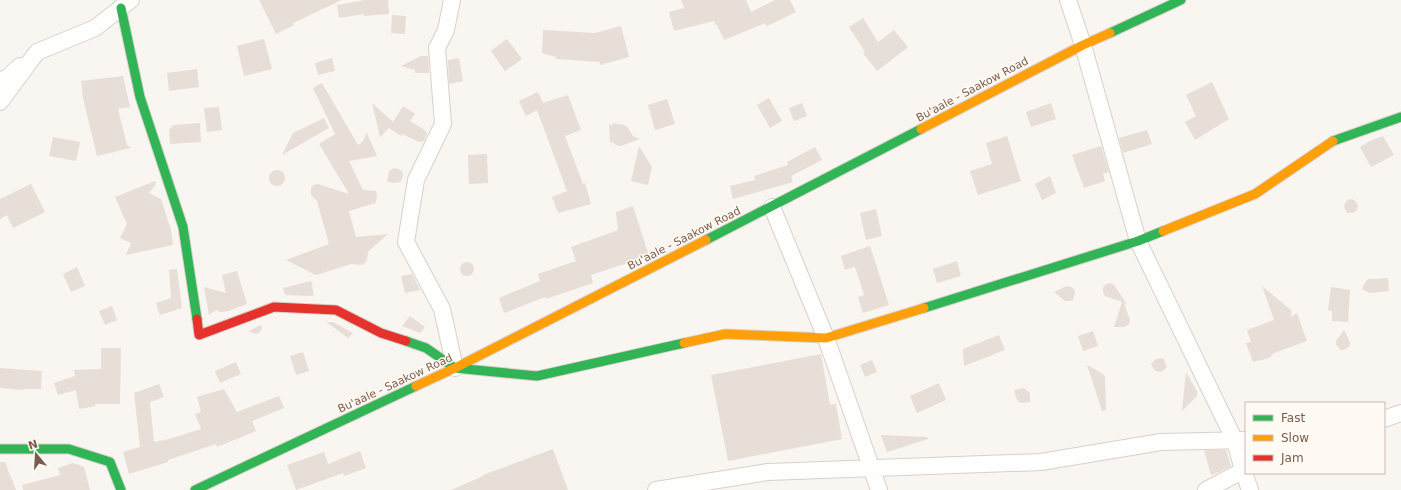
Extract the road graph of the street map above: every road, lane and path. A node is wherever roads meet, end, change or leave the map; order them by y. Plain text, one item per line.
1 (452, 0) edge
2 (1068, 0) edge
3 (1181, 0) edge
4 (126, 4) edge
5 (1083, 45) junction
6 (37, 52) junction
7 (0, 80) edge
8 (0, 102) edge
9 (1401, 117) edge
10 (772, 207) junction
11 (1138, 241) junction
12 (826, 338) junction
13 (455, 368) junction
14 (1401, 413) edge
15 (1385, 419) edge
16 (1240, 441) edge
17 (0, 449) edge
18 (872, 469) junction
19 (1244, 470) edge
20 (1245, 474) edge
21 (121, 490) edge
22 (195, 490) edge
23 (656, 490) edge
24 (879, 490) edge
25 (1206, 490) edge
26 (1250, 490) edge

1 - 13 street
2 - 5 street
3 - 5 street, Bu'aale - Saakow Road
4 - 6 street
4 - 13 street
5 - 10 street, Bu'aale - Saakow Road
5 - 11 street
6 - 7 street
6 - 8 street
9 - 11 street
10 - 12 street
10 - 13 street, Bu'aale - Saakow Road
11 - 12 street
11 - 16 street
12 - 13 street
12 - 18 street
13 - 22 street, Bu'aale - Saakow Road
14 - 15 street
16 - 18 street
16 - 19 street
17 - 21 street
18 - 23 street
18 - 24 street
19 - 25 street
20 - 26 street

